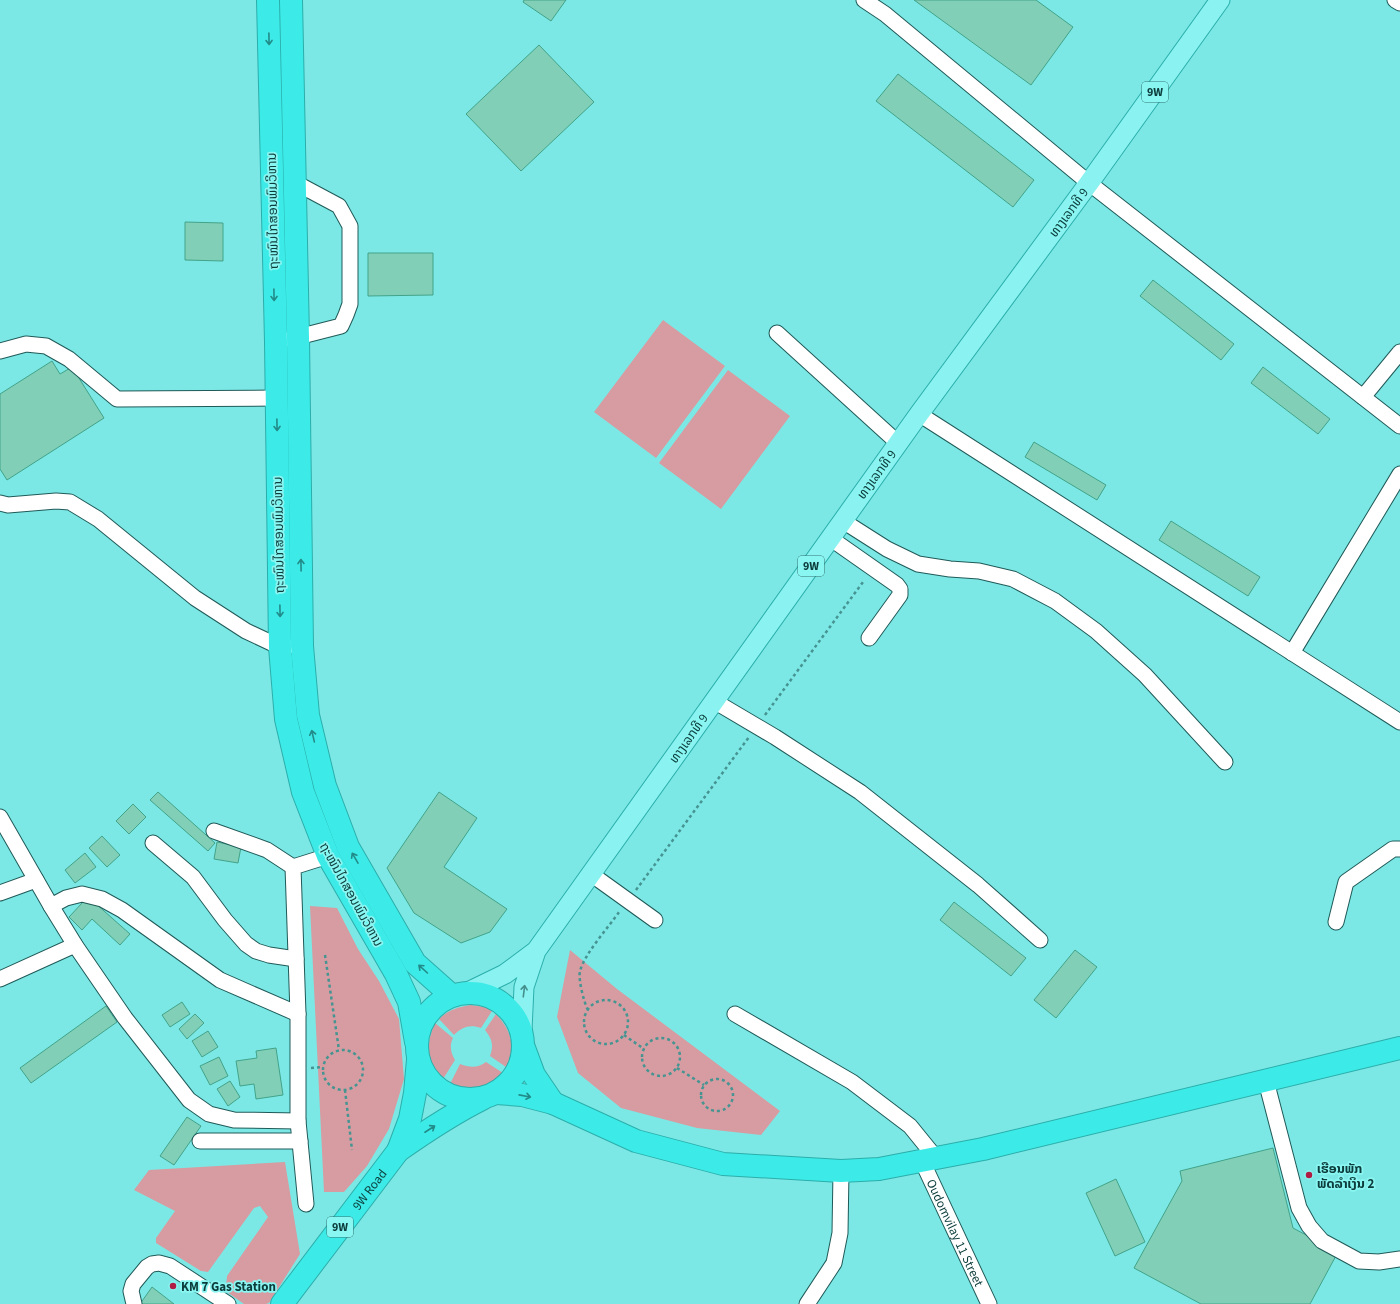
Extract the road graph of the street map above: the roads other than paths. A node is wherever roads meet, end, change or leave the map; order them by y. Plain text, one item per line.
1 (268, 0) edge
2 (291, 0) edge
3 (864, 0) edge
4 (1220, 0) edge
5 (1395, 0) edge
6 (1400, 3) edge
7 (294, 182) junction
8 (1089, 183) junction
9 (777, 333) dead end
10 (298, 338) junction
11 (276, 342) junction
12 (0, 351) edge
13 (1400, 352) edge
14 (1363, 397) junction
15 (276, 398) junction
16 (919, 414) junction
17 (1400, 426) edge
18 (898, 442) junction
19 (1400, 474) edge
20 (0, 503) edge
21 (843, 521) junction
22 (830, 538) junction
23 (869, 638) dead end
24 (302, 646) junction
25 (280, 647) junction
26 (1292, 653) junction
27 (714, 701) junction
28 (1400, 722) edge
29 (1225, 762) dead end
30 (0, 818) edge
31 (214, 831) dead end
32 (153, 843) dead end
33 (1400, 849) edge
34 (328, 856) junction
35 (294, 867) junction
36 (591, 874) junction
37 (36, 880) junction
38 (0, 893) edge
39 (50, 906) junction
40 (655, 920) dead end
41 (1336, 922) dead end
42 (1040, 940) dead end
43 (75, 945) junction
44 (536, 950) junction
45 (296, 959) junction
46 (0, 980) edge
47 (460, 994) junction
48 (298, 1014) junction
49 (735, 1014) dead end
50 (523, 1039) junction
51 (1400, 1048) edge
52 (417, 1051) junction
53 (1266, 1081) junction
54 (490, 1095) junction
55 (554, 1103) junction
56 (298, 1121) junction
57 (200, 1141) dead end
58 (300, 1141) junction
59 (398, 1151) junction
60 (929, 1159) junction
61 (841, 1170) junction
62 (306, 1204) dead end
63 (1400, 1259) edge
64 (134, 1304) edge
65 (228, 1304) edge
66 (282, 1304) edge
67 (807, 1304) edge
68 (989, 1304) edge

1 -> 11 highway, ຖະໜົນໄກສອນພົມວິຫານ
2 - 7 highway, ຖະໜົນໄກສອນພົມວິຫານ
3 - 8 street
4 - 8 main road, ທາງເລກທີ 9 / 9W
5 - 6 street
7 - 10 highway, ຖະໜົນໄກສອນພົມວິຫານ
7 - 10 street
8 - 14 street
8 - 16 main road, ທາງເລກທີ 9 / 9W
9 - 18 street
10 - 11 street
24 -> 10 highway, ຖະໜົນໄກສອນພົມວິຫານ
11 - 15 highway, ຖະໜົນໄກສອນພົມວິຫານ
12 - 15 street
13 - 14 street
14 - 17 street
15 -> 25 highway, ຖະໜົນໄກສອນພົມວິຫານ
16 - 18 main road, ທາງເລກທີ 9 / 9W
16 - 26 street
18 - 21 main road, ທາງເລກທີ 9 / 9W
19 - 26 street
20 - 25 street
21 - 22 main road, ທາງເລກທີ 9 / 9W
21 - 29 street
22 - 23 street
22 - 27 main road, ທາງເລກທີ 9 / 9W
24 - 25 street
47 -> 24 highway, ຖະໜົນໄກສອນພົມວິຫານ
25 - 34 highway, ຖະໜົນໄກສອນພົມວິຫານ
26 - 28 street
27 - 36 main road, ທາງເລກທີ 9 / 9W
27 - 42 street
30 - 37 street
31 - 35 street
32 - 45 street
33 - 41 street
34 - 35 street
34 - 52 highway, ຖະໜົນໄກສອນພົມວິຫານ
35 - 45 street
36 - 40 street
36 - 44 main road, ທາງເລກທີ 9 / 9W
37 - 38 street
37 - 39 street
39 - 43 street
39 - 48 street
43 - 46 street
43 - 56 street
44 - 47 main road, ທາງເລກທີ 9
50 -> 44 main road, ທາງເລກທີ 9
45 - 48 street
47 - 50 highway
47 - 52 highway
48 - 56 street
49 - 60 street, Oudomvilay 11 Street
50 - 54 highway
50 - 55 highway
51 - 53 highway
52 - 54 highway
52 - 59 highway
53 - 60 highway
53 - 63 street
54 -> 55 highway
59 -> 54 highway
55 - 61 highway
56 - 58 street
57 - 58 street
58 - 62 street
59 - 66 highway, 9W Road / 9W
60 - 61 highway
60 - 68 street, Oudomvilay 11 Street
61 - 67 street
64 - 65 street

